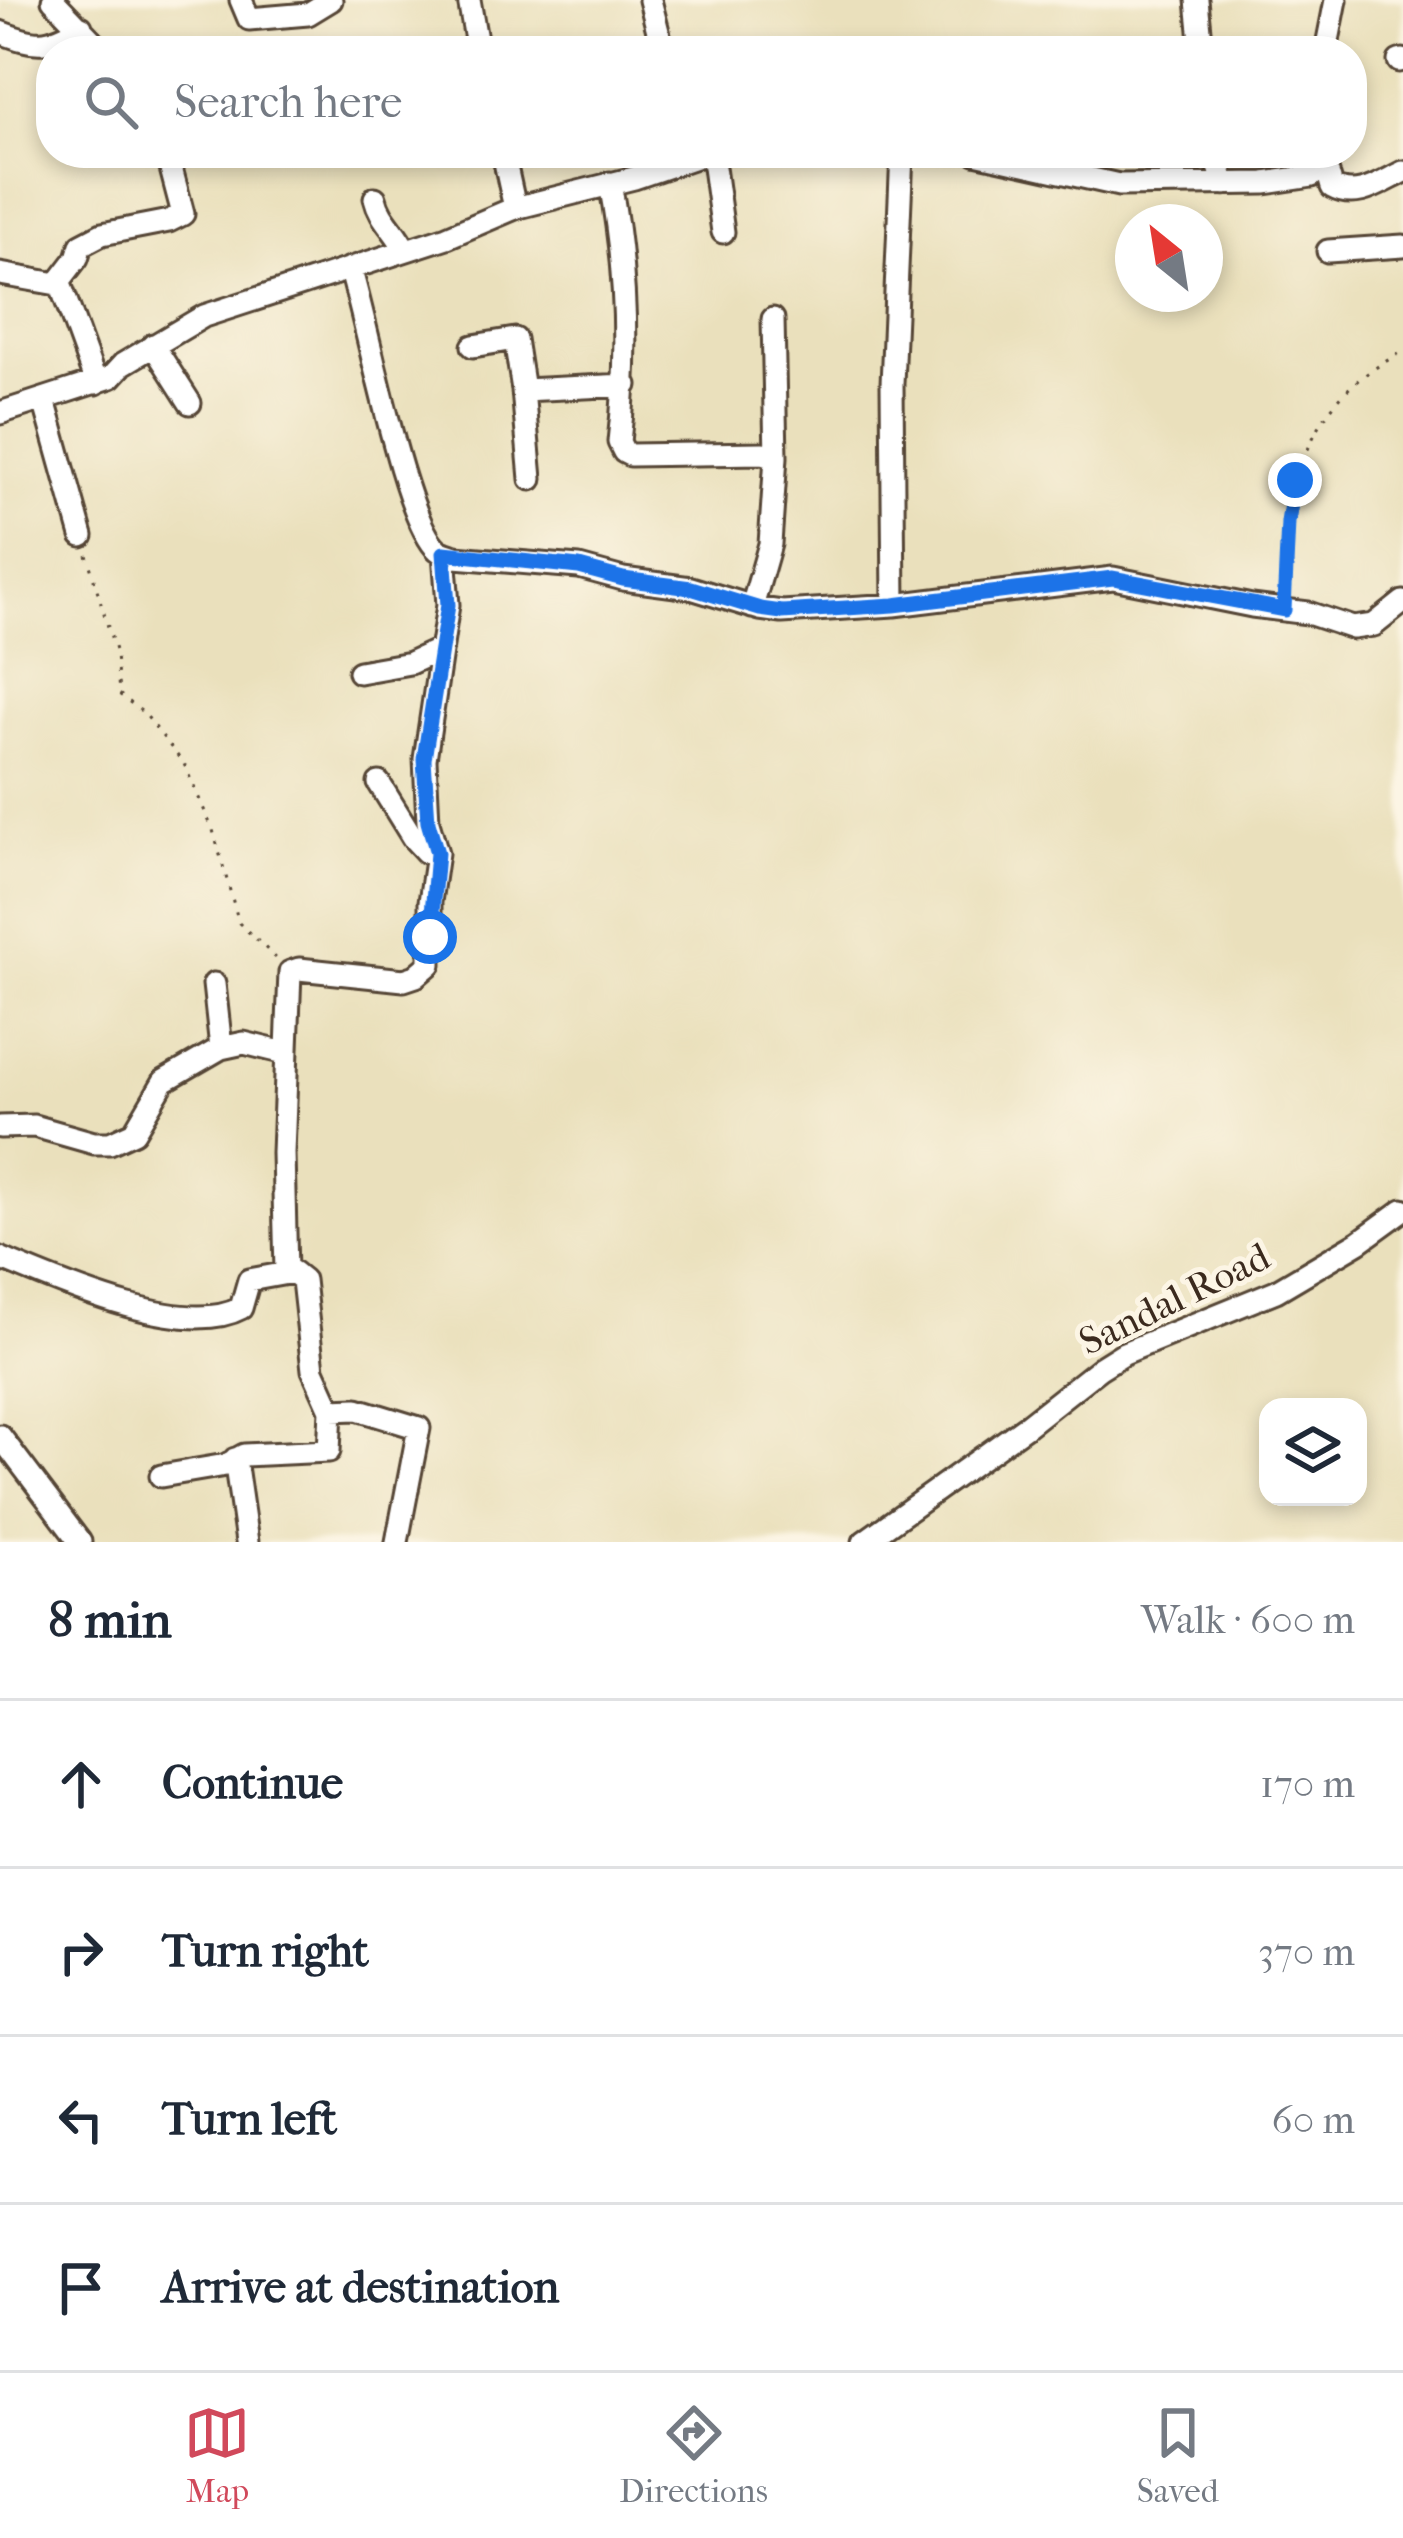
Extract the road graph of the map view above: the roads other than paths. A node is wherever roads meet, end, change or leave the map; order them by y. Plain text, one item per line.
1 (53, 0) edge
2 (241, 0) edge
3 (331, 0) edge
4 (469, 0) edge
5 (650, 0) edge
6 (1197, 0) edge
7 (1336, 0) edge
8 (81, 27) junction
9 (0, 32) edge
10 (65, 36) edge
11 (89, 36) edge
12 (475, 36) edge
13 (659, 36) edge
14 (1201, 36) edge
15 (1329, 36) edge
16 (36, 43) edge
17 (171, 168) edge
18 (506, 168) edge
19 (660, 168) edge
20 (712, 168) edge
21 (901, 168) edge
22 (1042, 168) edge
23 (1220, 168) edge
24 (1326, 168) edge
25 (1403, 173) edge
26 (1312, 176) dead end
27 (610, 183) junction
28 (1226, 184) junction
29 (375, 198) dead end
30 (515, 208) junction
31 (723, 232) dead end
32 (1403, 246) edge
33 (405, 250) junction
34 (1328, 250) dead end
35 (350, 268) junction
36 (0, 274) edge
37 (57, 284) junction
38 (773, 319) dead end
39 (152, 345) junction
40 (473, 346) dead end
41 (96, 383) junction
42 (626, 385) junction
43 (523, 390) junction
44 (44, 400) junction
45 (190, 403) dead end
46 (0, 413) edge
47 (776, 457) junction
48 (531, 479) dead end
49 (82, 536) road end
50 (444, 553) junction
51 (1403, 602) edge
52 (894, 605) junction
53 (752, 607) junction
54 (440, 650) junction
55 (358, 672) dead end
56 (379, 783) dead end
57 (437, 853) junction
58 (214, 984) dead end
59 (221, 1048) junction
60 (285, 1053) junction
61 (0, 1127) edge
62 (1403, 1210) edge
63 (0, 1258) edge
64 (286, 1272) junction
65 (331, 1410) junction
66 (0, 1436) edge
67 (235, 1459) junction
68 (161, 1476) dead end
69 (80, 1542) edge
70 (248, 1542) edge
71 (397, 1542) edge
72 (864, 1542) edge

1 - 8 street
2 - 3 street
4 - 12 street
5 - 13 street
6 - 14 street
7 - 15 street
8 - 10 street
8 - 11 street
9 - 16 street
17 - 37 street
18 - 30 street
19 - 27 street
20 - 31 street
21 - 52 street
22 - 28 street
23 - 28 street
24 - 25 street
26 - 28 street
27 - 30 street
27 - 42 street
29 - 33 street
30 - 33 street
32 - 34 street
33 - 35 street
35 - 39 street
35 - 50 street
36 - 37 street
37 - 41 street
38 - 47 street
39 - 41 street
39 - 45 street
40 - 43 street
41 - 44 street
42 - 43 street
42 - 47 street
43 - 48 street
44 - 46 street
44 - 49 street
47 - 53 street
50 - 53 street
50 - 54 street
51 - 52 street
52 - 53 street
54 - 55 street
54 - 57 street
56 - 57 street
57 - 60 street
58 - 59 street
59 - 60 street
59 - 61 street
60 - 64 street
62 - 72 street, Sandal Road
63 - 64 street
64 - 65 street
65 - 67 street
65 - 71 street
66 - 69 street
67 - 68 street
67 - 70 street

